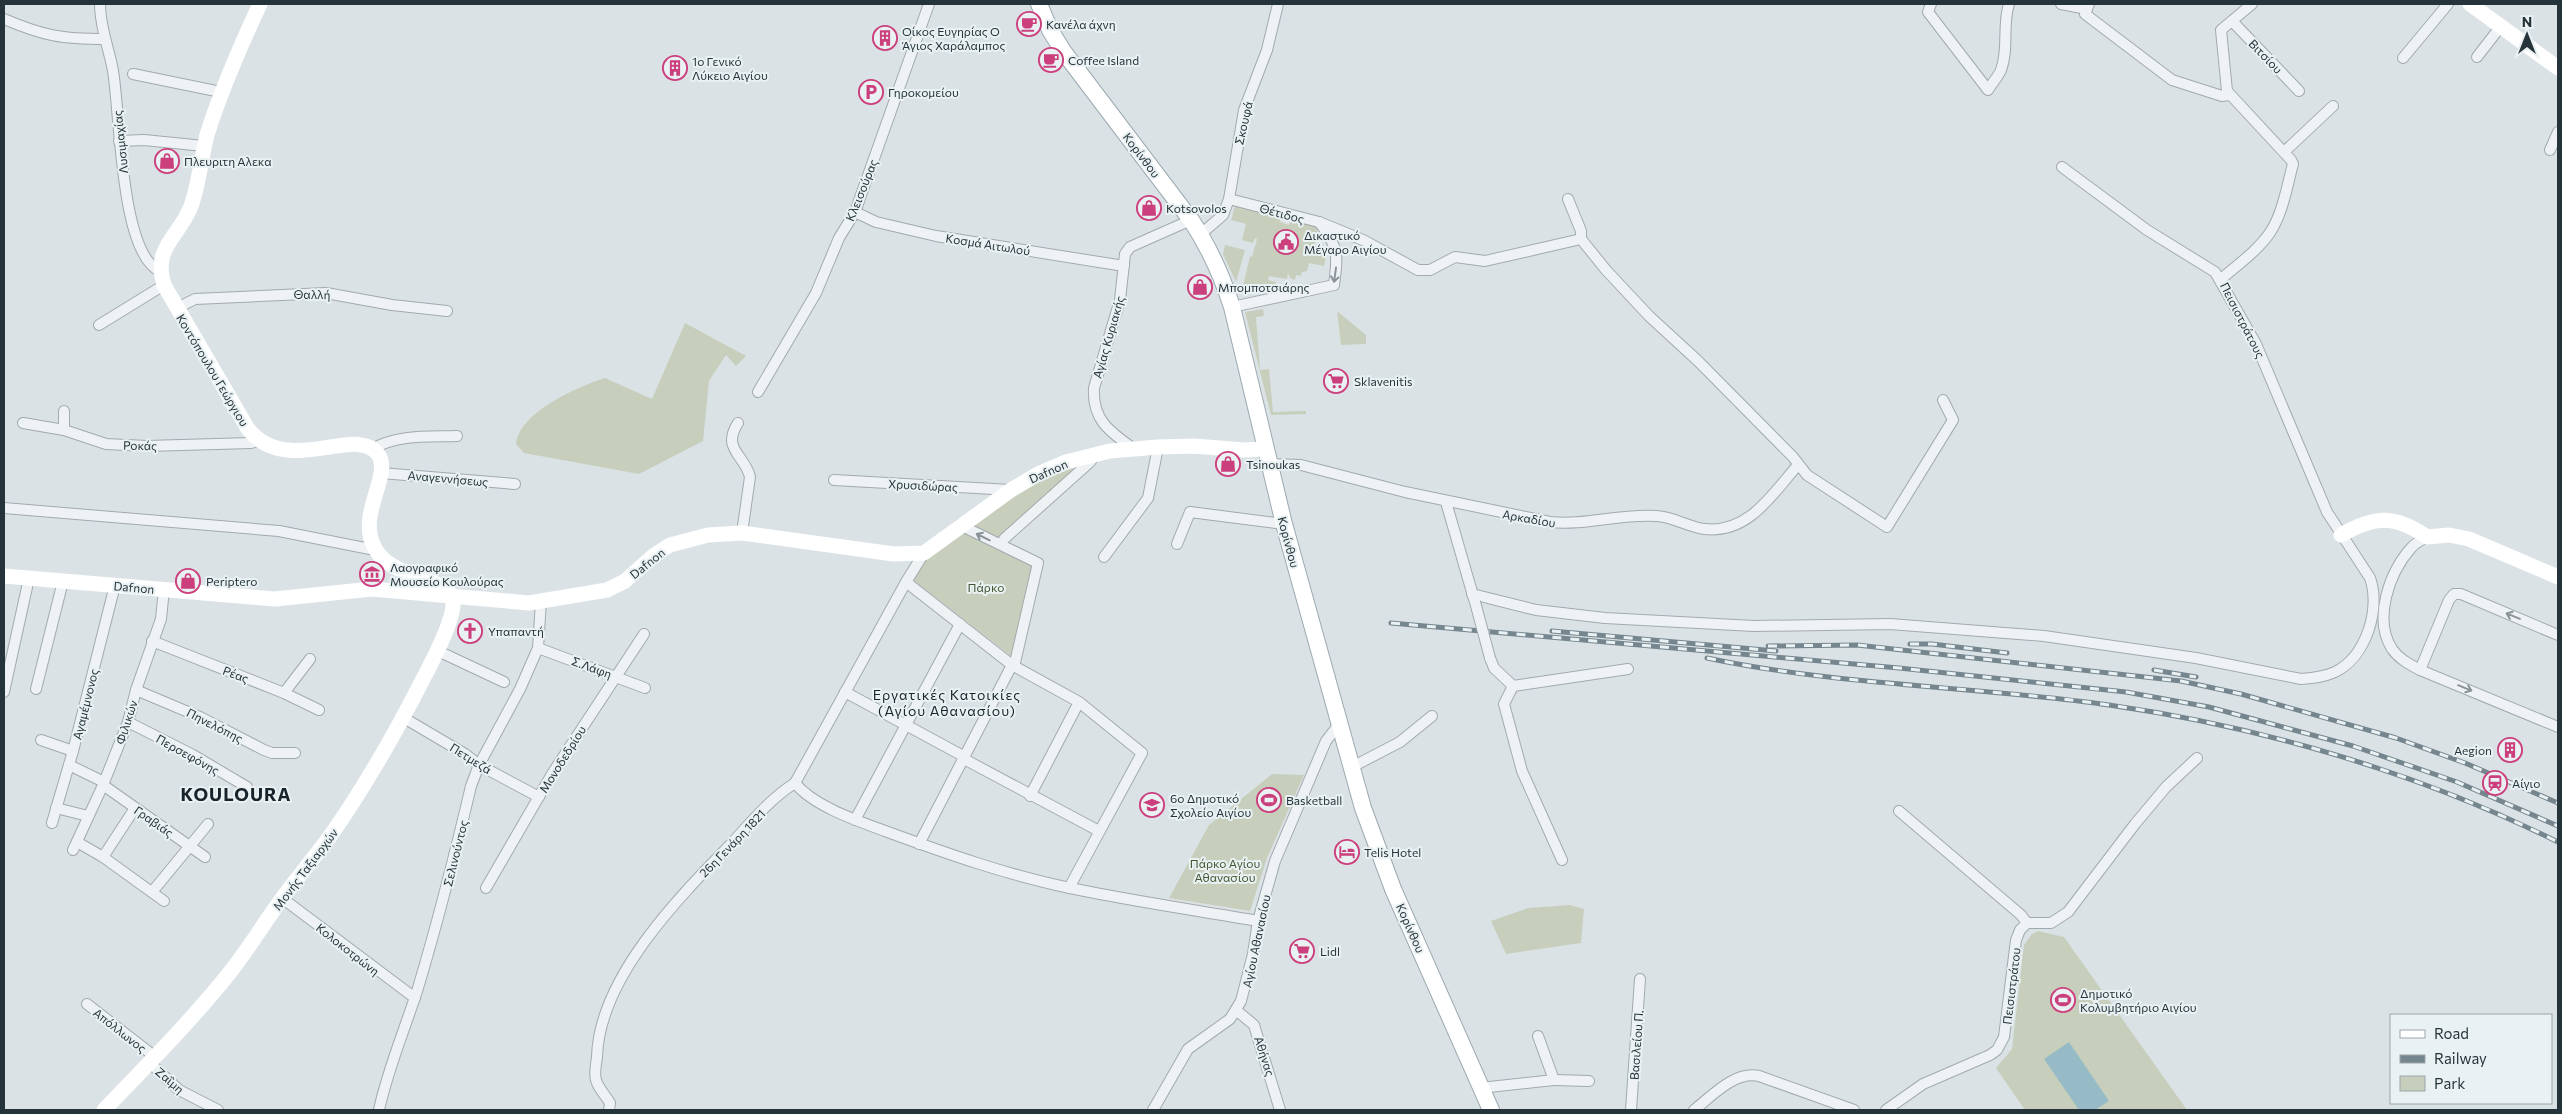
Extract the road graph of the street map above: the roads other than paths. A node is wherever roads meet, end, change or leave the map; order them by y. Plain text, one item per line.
1 (100, 4) edge
2 (260, 4) edge
3 (929, 4) edge
4 (1039, 4) edge
5 (1278, 4) edge
6 (1931, 4) edge
7 (2010, 4) edge
8 (2061, 4) edge
9 (2238, 4) edge
10 (2448, 4) edge
11 (2470, 4) edge
12 (2088, 6) edge
13 (2250, 7) edge
14 (4, 19) edge
15 (2232, 21) junction
16 (2501, 26) junction
17 (105, 40) junction
18 (2477, 57) dead end
19 (2403, 58) dead end
20 (2558, 68) edge
21 (133, 74) dead end
22 (2299, 91) dead end
23 (221, 92) junction
24 (2230, 95) junction
25 (2333, 106) dead end
26 (2558, 132) edge
27 (119, 141) junction
28 (204, 146) junction
29 (2550, 150) dead end
30 (2284, 152) junction
31 (2062, 167) dead end
32 (1229, 199) junction
33 (1568, 199) dead end
34 (855, 212) junction
35 (1192, 220) junction
36 (1319, 222) junction
37 (1201, 234) junction
38 (1581, 239) junction
39 (1124, 266) junction
40 (162, 278) junction
41 (2220, 280) junction
42 (1232, 307) junction
43 (177, 308) junction
44 (447, 312) dead end
45 (99, 325) dead end
46 (758, 392) dead end
47 (1943, 400) dead end
48 (64, 410) dead end
49 (23, 422) dead end
50 (738, 423) dead end
51 (64, 430) junction
52 (457, 436) dead end
53 (259, 440) junction
54 (1158, 447) junction
55 (372, 449) junction
56 (1134, 449) junction
57 (1096, 454) junction
58 (1266, 456) junction
59 (1798, 465) junction
60 (381, 473) junction
61 (834, 480) dead end
62 (515, 484) dead end
63 (1011, 490) junction
64 (1446, 502) junction
65 (4, 508) edge
66 (1284, 524) junction
67 (960, 525) junction
68 (742, 533) junction
69 (2340, 534) junction
70 (2427, 537) junction
71 (1004, 539) dead end
72 (1177, 544) dead end
73 (375, 550) junction
74 (917, 554) junction
75 (1104, 557) dead end
76 (4, 576) edge
77 (2558, 577) edge
78 (29, 578) junction
79 (63, 581) junction
80 (906, 582) junction
81 (115, 585) junction
82 (164, 589) junction
83 (452, 595) junction
84 (1473, 598) junction
85 (541, 602) junction
86 (960, 624) junction
87 (644, 634) dead end
88 (2558, 635) edge
89 (152, 641) junction
90 (538, 648) junction
91 (438, 651) junction
92 (310, 660) dead end
93 (1013, 666) junction
94 (1628, 669) dead end
95 (2420, 670) junction
96 (616, 676) junction
97 (504, 682) dead end
98 (1513, 686) junction
99 (645, 688) dead end
100 (36, 689) dead end
101 (136, 690) junction
102 (4, 692) edge
103 (845, 692) junction
104 (284, 693) junction
105 (1079, 702) junction
106 (320, 710) dead end
107 (1432, 716) dead end
108 (404, 718) junction
109 (128, 722) junction
110 (1340, 723) junction
111 (906, 725) junction
112 (2558, 727) edge
113 (41, 740) dead end
114 (73, 751) junction
115 (294, 753) dead end
116 (964, 758) junction
117 (2197, 758) dead end
118 (69, 765) junction
119 (479, 765) junction
120 (1352, 767) junction
121 (795, 783) junction
122 (104, 784) junction
123 (247, 788) dead end
124 (1030, 796) junction
125 (539, 797) junction
126 (56, 808) junction
127 (136, 808) junction
128 (1899, 811) dead end
129 (88, 816) junction
130 (855, 820) junction
131 (52, 823) dead end
132 (208, 824) dead end
133 (1099, 831) junction
134 (919, 844) junction
135 (189, 845) junction
136 (103, 856) junction
137 (205, 858) dead end
138 (1562, 860) dead end
139 (486, 888) dead end
140 (1069, 888) junction
141 (152, 892) junction
142 (282, 898) junction
143 (164, 901) dead end
144 (1258, 921) junction
145 (2027, 923) junction
146 (1640, 979) dead end
147 (414, 998) junction
148 (87, 1004) dead end
149 (1236, 1010) junction
150 (1538, 1036) dead end
151 (152, 1059) junction
152 (1554, 1080) junction
153 (1589, 1081) dead end
154 (1480, 1088) junction
155 (104, 1110) edge
156 (218, 1110) edge
157 (379, 1110) edge
158 (609, 1110) edge
159 (1153, 1110) edge
160 (1280, 1110) edge
161 (1491, 1110) edge
162 (1631, 1110) edge
163 (1694, 1110) edge
164 (1854, 1110) edge
165 (1886, 1110) edge

1 - 17 street, Λυσιμαχίας
2 - 23 main road
3 - 34 street, Κλεισούρας
4 - 35 main road, Κορίνθου
5 - 32 street, Σκουφά
6 - 7 street
8 - 12 street
9 - 13 street
10 - 19 street
11 - 16 main road
12 - 24 street
13 - 15 street
14 - 17 street
15 - 22 street, Βιτσίου
15 - 24 street
16 - 18 street
16 - 20 main road
17 - 27 street, Λυσιμαχίας
21 - 23 street
23 - 28 main road
24 - 30 street, Πεισιστράτους
25 - 30 street
26 - 29 street
27 - 28 street
27 - 40 street, Λυσιμαχίας
28 - 40 main road
30 - 41 street, Πεισιστράτους
31 - 41 street
32 - 36 street, Θέτιδος
32 - 37 street, Σκουφά
33 - 38 street
34 - 39 street, Κοσμά Αιτωλού
34 - 46 street, Κλεισούρας
35 - 37 main road, Κορίνθου
35 - 39 street, Αγίας Κυριακής
36 - 38 street, Θέτιδος
36 -> 42 street
37 - 42 main road, Κορίνθου
38 - 59 street
39 - 56 street, Αγίας Κυριακής
40 - 43 main road, Κοντόπουλου Γεώργιου
40 - 45 street
41 - 69 street, Πεισιστράτους
42 - 58 main road, Κορίνθου
43 - 44 street, Θαλλή
43 - 53 main road, Κοντόπουλου Γεώργιου
47 - 59 street
48 - 51 street
49 - 51 street, Ροκάς
50 - 68 street
51 - 53 street, Ροκάς
52 - 55 street
53 - 55 main road, Κοντόπουλου Γεώργιου
54 - 56 main road, Dafnon
54 - 58 main road, Dafnon
54 - 75 street
55 - 60 main road
56 - 57 main road, Dafnon
57 - 63 main road, Dafnon
57 - 71 street
58 - 64 street, Αρκαδίου
58 - 66 main road, Κορίνθου
59 - 64 street, Αρκαδίου
60 - 62 street, Αναγεννήσεως
60 - 73 main road
61 - 63 street, Χρυσιδώρας
63 - 67 main road, Dafnon
64 - 84 street
65 - 73 street
66 - 72 street
66 - 110 main road, Κορίνθου
67 - 74 main road, Dafnon
93 -> 67 street
68 - 74 main road, Dafnon
68 - 85 main road, Dafnon
69 - 70 main road
69 - 84 street, Πεισιστράτους
70 - 77 main road
70 - 95 street
73 - 83 main road
74 - 80 street, 26η Γενάρη 1821
76 - 78 main road, Dafnon
78 - 79 main road, Dafnon
78 - 102 street
79 - 81 main road, Dafnon
79 - 100 street
80 - 86 street
80 - 103 street, 26η Γενάρη 1821
81 - 82 main road, Dafnon
81 - 114 street, Αγαμέμνονος
82 - 83 main road, Dafnon
82 - 89 street, Φιλικών
83 - 85 main road, Dafnon
83 - 91 main road, Μονής Ταξιαρχών
84 - 98 street, bridge
85 - 90 street, Σελινούντος
86 - 93 street
86 - 111 street
87 - 96 street, Μονοδεδρίου
88 -> 95 street
89 - 101 street, Φιλικών
89 - 104 street, Ρέας
90 - 96 street, Σ.Λάφη
90 - 119 street, Σελινούντος
91 - 97 street
91 - 108 main road, Μονής Ταξιαρχών
92 - 104 street
93 - 105 street
93 - 116 street
94 - 98 street
95 -> 112 street
96 - 99 street, Σ.Λάφη
96 - 125 street, Μονοδεδρίου
98 - 138 street
101 - 109 street, Φιλικών
101 - 115 street, Πηνελόπης
103 - 111 street
103 - 121 street, 26η Γενάρη 1821
104 - 106 street, Ρέας
105 - 124 street
105 - 133 street
107 - 120 street
108 - 119 street, Πετμεζά
108 - 142 main road, Μονής Ταξιαρχών
109 - 122 street, Φιλικών
109 - 123 street, Περσεφόνης
110 - 120 main road, Κορίνθου
110 - 144 street, Αγίου Αθανασίου
111 - 116 street
111 - 130 street
113 - 114 street
114 - 118 street, Αγαμέμνονος
116 - 124 street
116 - 134 street
117 - 145 street
118 - 122 street, Γραβιάς
118 - 126 street, Αγαμέμνονος
119 - 125 street, Πετμεζά
119 - 147 street, Σελινούντος
120 - 154 main road, Κορίνθου
121 - 130 street
121 - 158 street, 26η Γενάρη 1821
122 - 127 street, Γραβιάς
122 - 129 street, Φιλικών
124 - 133 street
125 - 139 street, Μονοδεδρίου
126 - 129 street
126 - 131 street, Αγαμέμνονος
127 - 135 street, Γραβιάς
127 - 136 street
128 - 145 street
129 - 136 street, Φιλικών
130 - 134 street
132 - 135 street
133 - 140 street
134 - 140 street
135 - 137 street, Γραβιάς
135 - 141 street
136 - 141 street
140 - 144 street
141 - 143 street
142 - 147 street, Κολοκοτρώνη
142 - 151 main road, Μονής Ταξιαρχών
144 - 149 street, Αγίου Αθανασίου
145 - 165 street, Πεισιστράτου
146 - 162 street, Βασιλείου Π.
147 - 157 street, Σελινούντος
148 - 151 street, Απόλλωνος
149 - 159 street, Αγίου Αθανασίου
149 - 160 street, Αθήνας
150 - 152 street
151 - 155 main road, Μονής Ταξιαρχών
151 - 156 street, Ζαΐμη
152 - 153 street
152 - 154 street
154 - 161 main road, Κορίνθου
163 - 164 street

